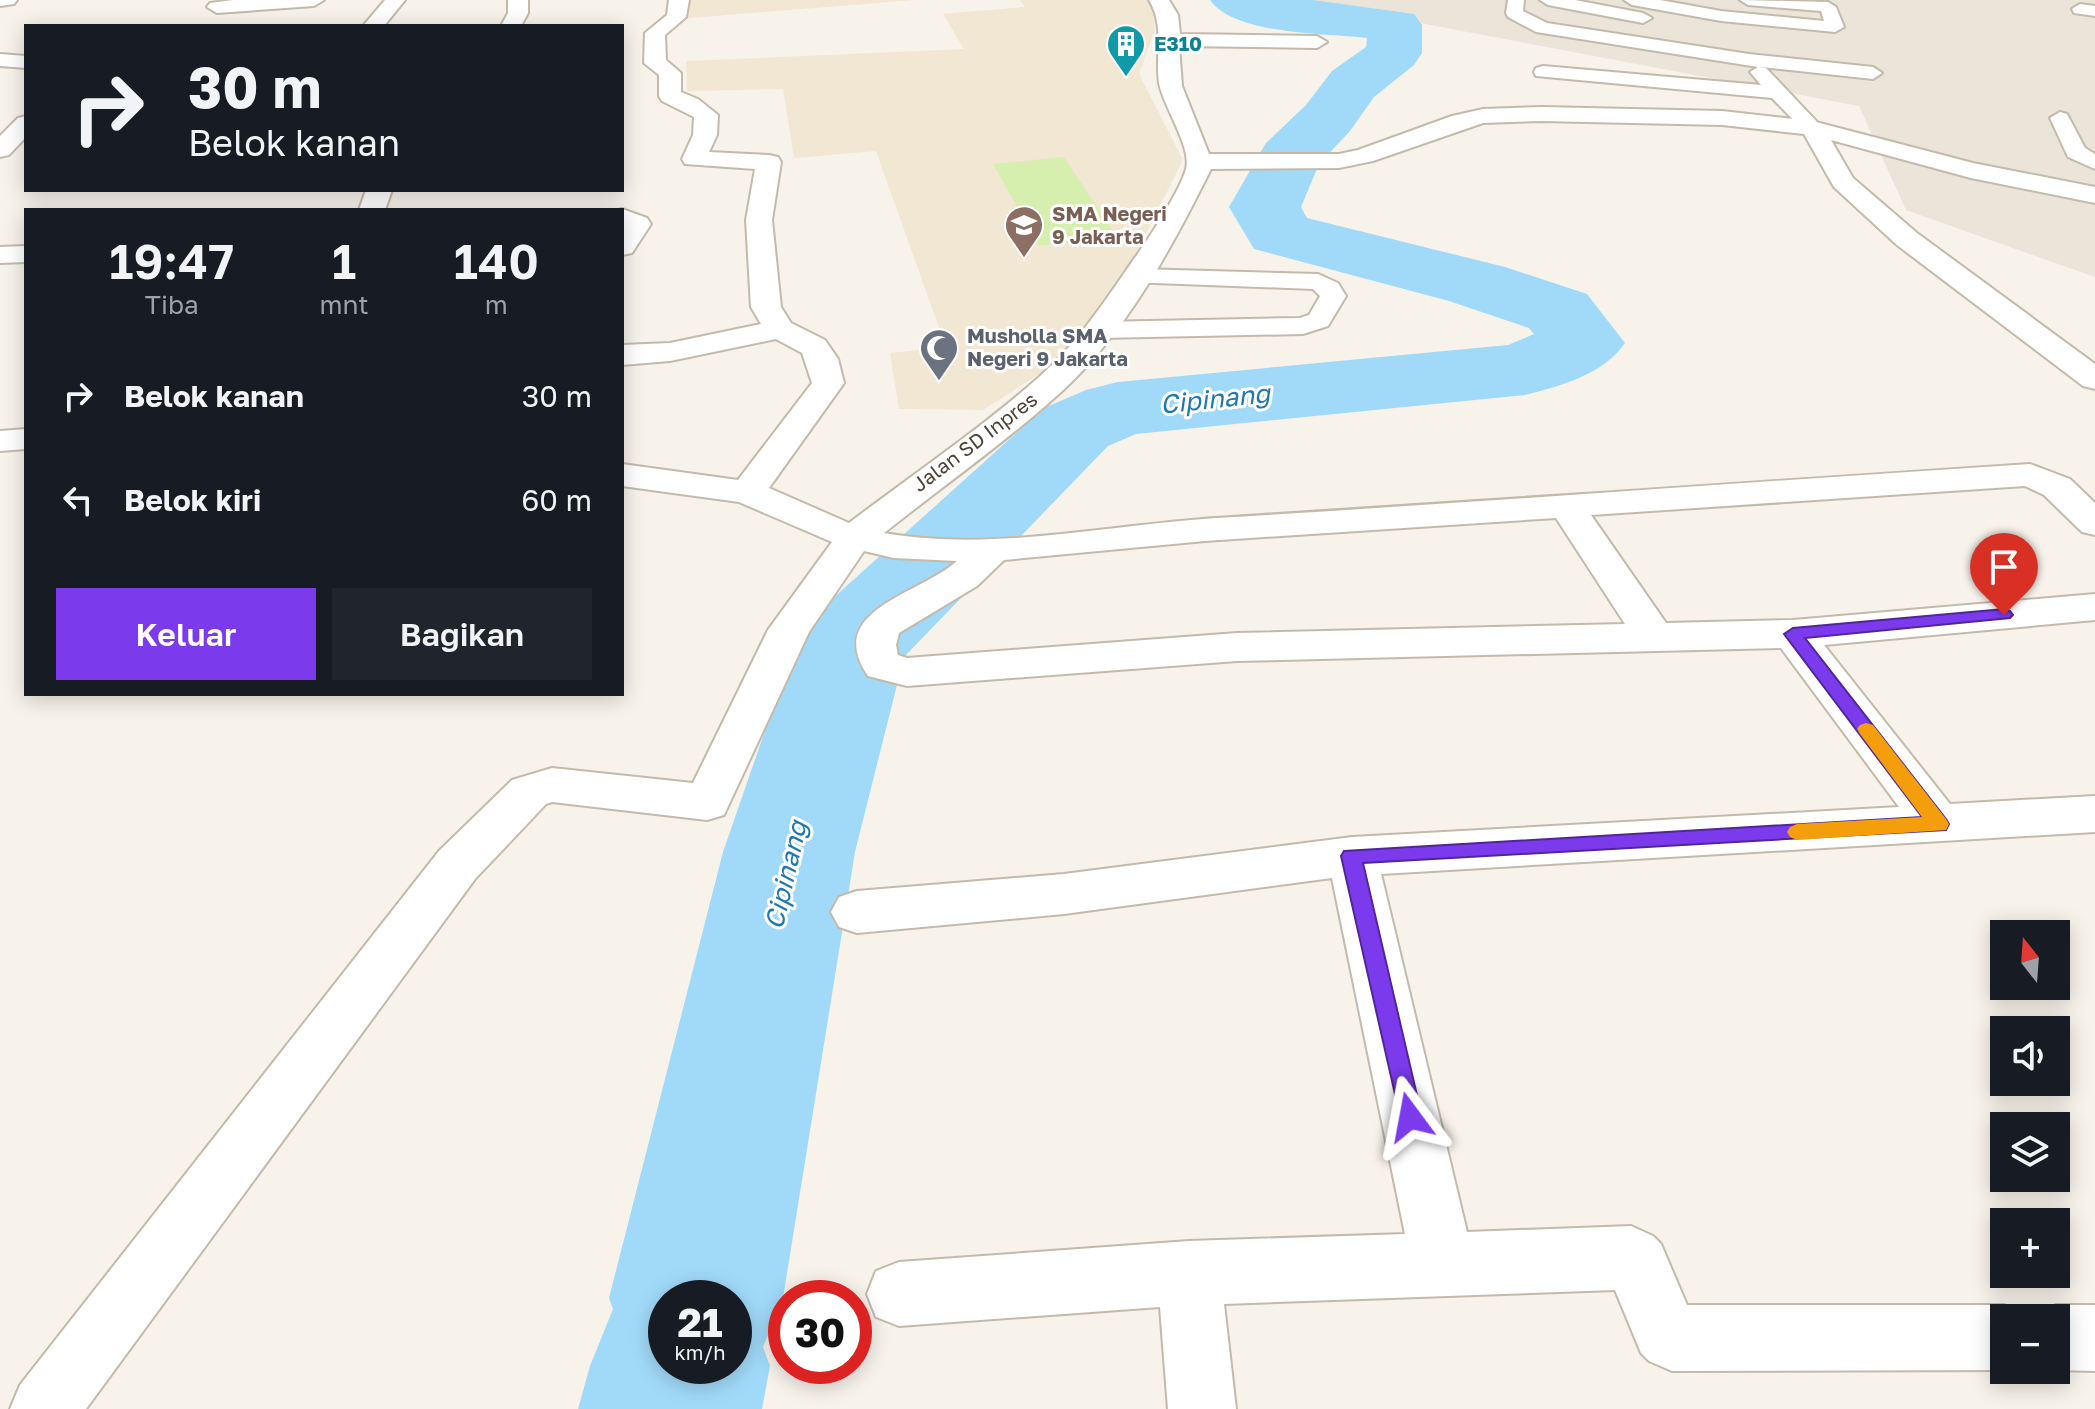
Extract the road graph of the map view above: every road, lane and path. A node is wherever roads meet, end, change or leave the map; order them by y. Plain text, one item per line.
1 (0, 0) edge
2 (7, 0) edge
3 (314, 0) edge
4 (395, 0) edge
5 (518, 0) edge
6 (679, 0) edge
7 (1159, 0) edge
8 (1516, 0) edge
9 (1548, 0) edge
10 (1632, 0) edge
11 (1748, 0) edge
12 (1826, 4) edge
13 (1717, 8) edge
14 (216, 9) edge
15 (375, 24) edge
16 (512, 24) edge
17 (1733, 35) junction
18 (1170, 40) junction
19 (1317, 42) dead end
20 (1828, 45) dead end
21 (0, 48) edge
22 (0, 60) edge
23 (1749, 60) junction
24 (24, 62) edge
25 (1543, 72) dead end
26 (1873, 73) dead end
27 (1776, 92) junction
28 (2060, 118) dead end
29 (1812, 128) junction
30 (1210, 162) junction
31 (2095, 163) edge
32 (2095, 195) edge
33 (624, 218) edge
34 (624, 244) edge
35 (24, 254) edge
36 (0, 255) edge
37 (1138, 277) junction
38 (780, 329) junction
39 (1100, 330) junction
40 (624, 355) edge
41 (2095, 379) edge
42 (24, 439) edge
43 (0, 441) edge
44 (624, 475) edge
45 (748, 492) junction
46 (1565, 504) junction
47 (2095, 524) edge
48 (874, 541) junction
49 (984, 551) junction
50 (2095, 607) edge
51 (1793, 634) junction
52 (1653, 635) junction
53 (2095, 814) edge
54 (1939, 824) junction
55 (1352, 856) junction
56 (857, 912) dead end
57 (1443, 1262) junction
58 (1189, 1273) junction
59 (899, 1294) dead end
60 (1990, 1338) edge
61 (2070, 1338) edge
62 (2095, 1338) edge
63 (44, 1409) edge
64 (1202, 1409) edge

1 - 2 street
3 - 14 street
4 - 15 street
5 - 16 street
6 - 38 street
7 - 18 street
8 - 23 lane
9 - 17 lane
10 - 13 lane
11 - 12 lane
12 - 13 lane
13 - 17 lane
17 - 20 lane
17 - 23 lane
18 - 19 street
18 - 30 street
21 - 22 street
22 - 24 street
23 - 26 lane
23 - 27 lane
25 - 27 lane
27 - 29 lane
28 - 31 lane
29 - 30 street
29 - 32 street
29 - 41 street
30 - 37 street, Jalan SD Inpres
33 - 34 street
35 - 36 street
37 - 39 street, Jalan SD Inpres
37 - 39 lane
38 - 40 street
38 - 45 street
39 - 48 street, Jalan SD Inpres
42 - 43 street
44 - 45 street
45 - 48 street
46 - 47 street
46 - 49 street
46 - 52 street
48 - 49 street
48 - 63 street, Jalan SD Inpres
49 - 52 street
50 - 51 street
51 - 52 street
51 - 54 street
53 - 54 street
54 - 55 street
55 - 56 street
55 - 57 street
57 - 58 street
57 - 60 street
58 - 59 street
58 - 64 street
61 - 62 street

